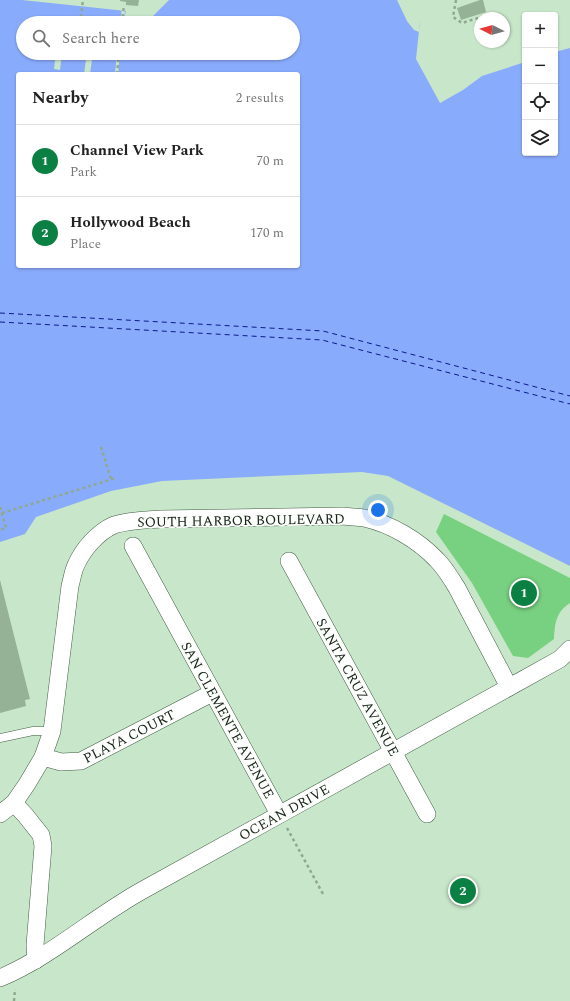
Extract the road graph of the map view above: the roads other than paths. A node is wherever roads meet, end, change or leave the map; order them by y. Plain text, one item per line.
1 (133, 546) dead end
2 (289, 561) dead end
3 (570, 649) edge
4 (509, 687) junction
5 (212, 693) junction
6 (52, 731) junction
7 (0, 738) edge
8 (394, 752) junction
9 (43, 757) junction
10 (14, 804) junction
11 (0, 814) edge
12 (279, 814) junction
13 (427, 814) dead end
14 (36, 960) junction
15 (0, 978) edge

1 - 5 street, SAN CLEMENTE AVENUE
2 - 8 street, SANTA CRUZ AVENUE
3 - 4 street, OCEAN DRIVE
4 - 6 street, SOUTH HARBOR BOULEVARD
4 - 8 street, OCEAN DRIVE
5 - 9 street, PLAYA COURT
5 - 12 street, SAN CLEMENTE AVENUE
6 - 7 lane
6 - 9 street, SOUTH HARBOR BOULEVARD
8 - 12 street, OCEAN DRIVE
8 - 13 street, SANTA CRUZ AVENUE
9 - 10 street, SOUTH HARBOR BOULEVARD
10 - 11 street, SOUTH HARBOR BOULEVARD
10 - 14 street
12 - 14 street, OCEAN DRIVE
14 - 15 street, OCEAN DRIVE

